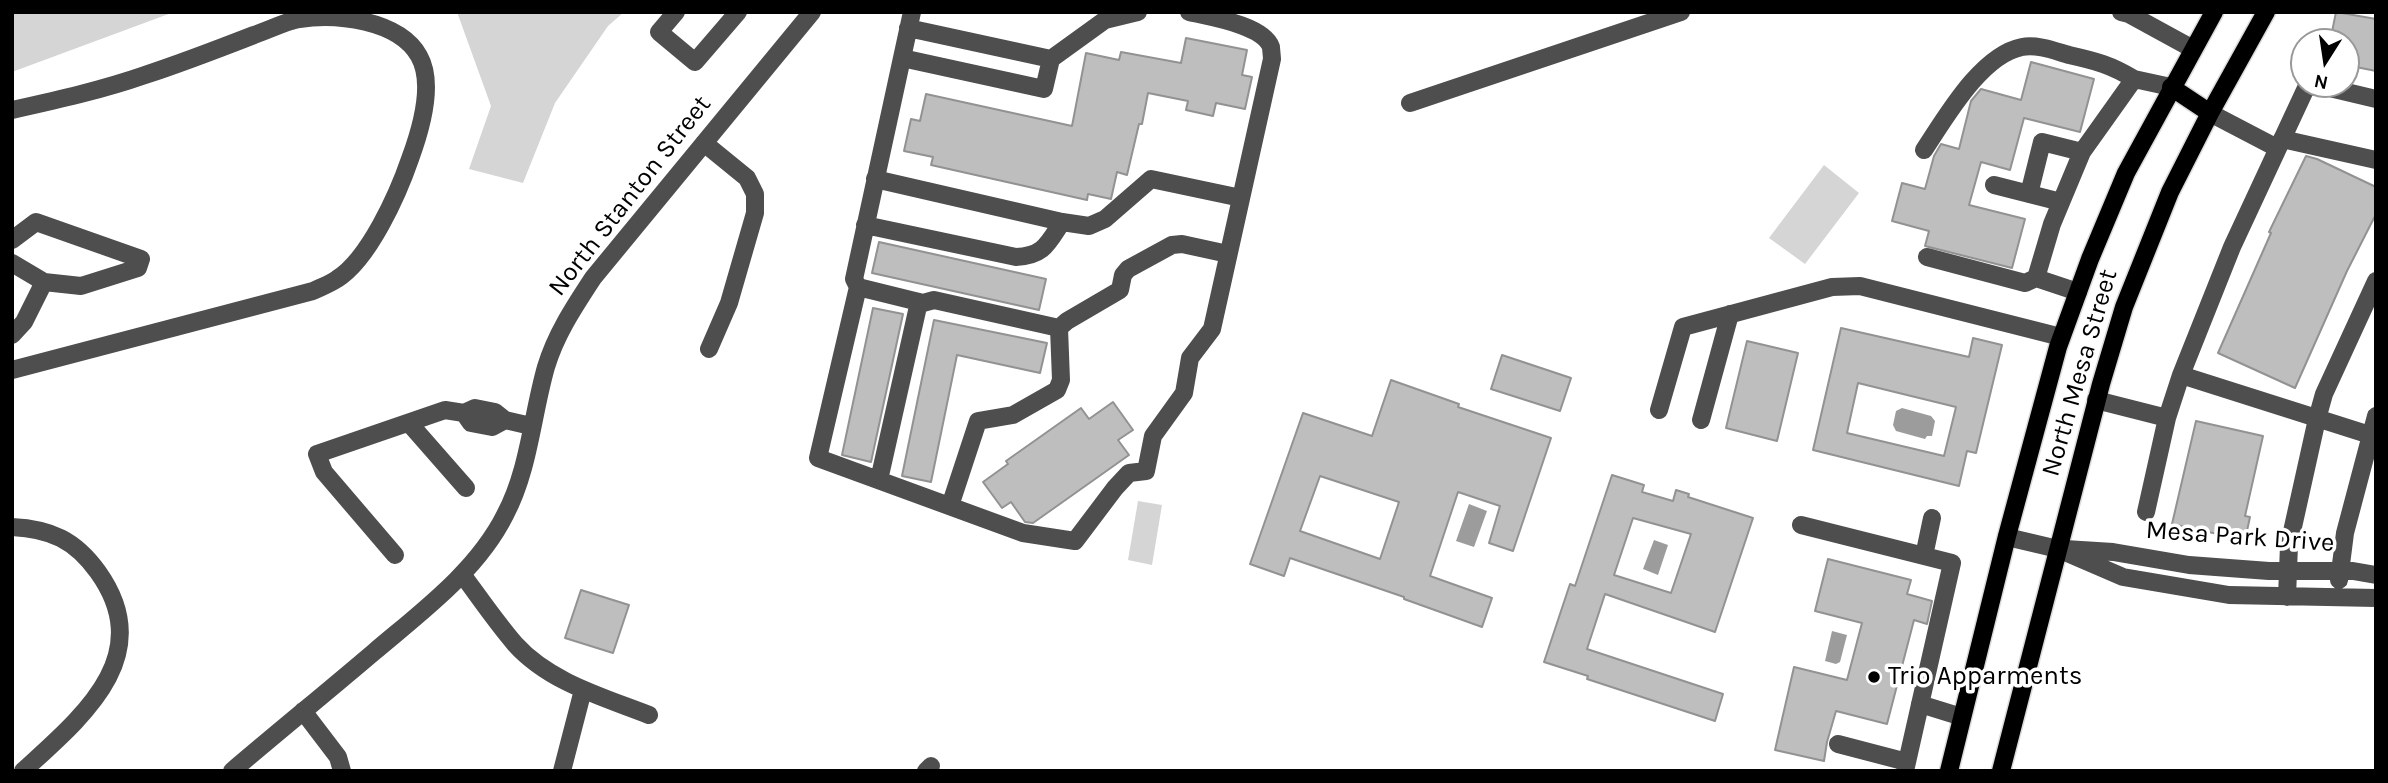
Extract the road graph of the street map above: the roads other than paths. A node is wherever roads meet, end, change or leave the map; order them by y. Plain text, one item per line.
1 (676, 12) edge
2 (738, 12) edge
3 (812, 12) edge
4 (1138, 12) edge
5 (1189, 12) edge
6 (1681, 12) edge
7 (2121, 12) edge
8 (2214, 12) edge
9 (2266, 12) edge
10 (2144, 17) edge
11 (910, 20) edge
12 (2193, 49) junction
13 (902, 58) junction
14 (1051, 59) junction
15 (2134, 79) junction
16 (2171, 87) junction
17 (2376, 99) edge
18 (1410, 103) dead end
19 (12, 110) edge
20 (2210, 113) junction
21 (704, 143) junction
22 (2279, 144) junction
23 (1924, 150) dead end
24 (2082, 152) junction
25 (2376, 160) edge
26 (876, 178) junction
27 (1994, 185) dead end
28 (2029, 194) junction
29 (1241, 198) junction
30 (2062, 202) junction
31 (1062, 222) junction
32 (865, 225) junction
33 (12, 240) edge
34 (1228, 254) junction
35 (1927, 257) dead end
36 (12, 263) edge
37 (2036, 278) junction
38 (2376, 281) edge
39 (44, 282) junction
40 (858, 287) junction
41 (2078, 292) junction
42 (919, 302) junction
43 (1730, 314) junction
44 (1059, 328) junction
45 (12, 335) edge
46 (2061, 337) junction
47 (709, 349) dead end
48 (12, 370) edge
49 (2181, 375) junction
50 (2096, 400) junction
51 (1659, 410) dead end
52 (2376, 416) edge
53 (2167, 418) junction
54 (1701, 419) dead end
55 (2317, 419) junction
56 (409, 423) junction
57 (531, 426) junction
58 (2371, 441) edge
59 (879, 480) junction
60 (466, 488) dead end
61 (950, 506) junction
62 (2146, 512) dead end
63 (1931, 518) dead end
64 (1801, 525) dead end
65 (12, 527) edge
66 (2007, 537) junction
67 (2058, 549) junction
68 (395, 555) dead end
69 (1924, 556) junction
70 (2288, 571) junction
71 (2340, 572) junction
72 (462, 574) junction
73 (2376, 575) edge
74 (2287, 597) junction
75 (2336, 598) junction
76 (2376, 598) edge
77 (583, 690) junction
78 (1920, 704) junction
79 (303, 711) junction
80 (649, 715) dead end
81 (1962, 717) junction
82 (1838, 744) dead end
83 (1906, 766) edge
84 (23, 771) edge
85 (232, 771) edge
86 (342, 771) edge
87 (562, 771) edge
88 (1950, 771) edge
89 (2001, 771) edge

1 - 2 street
3 - 21 street, North Stanton Street
4 - 14 street
5 - 29 street
6 - 18 street
7 - 10 street
8 - 12 main road, North Mesa Street
9 - 20 main road, North Mesa Street
10 - 12 street
11 - 13 street
11 - 14 street
12 - 16 main road, North Mesa Street
13 - 14 street
13 - 26 street
15 - 16 street
15 - 23 street
15 - 24 street
16 - 20 main road
16 - 41 main road, North Mesa Street
17 - 22 street
19 - 48 street
20 - 22 street
20 - 50 main road, North Mesa Street
21 - 47 street
21 - 57 street, North Stanton Street
22 - 25 street
22 - 49 street
24 - 28 street
24 - 30 street
26 - 31 street
26 - 32 street
27 - 28 street
28 - 30 street
29 - 31 street
29 - 34 street
30 - 37 street
31 - 32 street
32 - 40 street
33 - 39 street
34 - 44 street
34 - 61 street
35 - 37 street
36 - 39 street
37 - 41 street
38 - 55 street
39 - 45 street
40 - 42 street
40 - 59 street
41 - 46 main road, North Mesa Street
42 - 44 street
42 - 59 street
43 - 46 street
43 - 51 street
43 - 54 street
44 - 61 street
46 - 66 main road, North Mesa Street
49 - 53 street
49 - 55 street
50 - 53 street
50 - 67 main road, North Mesa Street
52 - 58 street
53 - 62 street
55 - 58 street
55 - 70 street
56 - 57 street
56 - 60 street
56 - 68 street
57 - 72 street, North Stanton Street
58 - 71 street
59 - 61 street
63 - 69 street
64 - 69 street
65 - 84 street
66 - 67 street, Mesa Park Drive
66 - 81 main road, North Mesa Street
67 - 70 street, Mesa Park Drive
67 - 74 street, Mesa Park Drive
67 - 89 main road, North Mesa Street
69 - 78 street
70 - 71 street, Mesa Park Drive
70 - 74 street
71 - 73 street, Mesa Park Drive
71 - 75 street
72 - 77 street
72 - 79 street, North Stanton Street
74 - 75 street, Mesa Park Drive
75 - 76 street, Mesa Park Drive
77 - 80 street
77 - 87 street
78 - 81 street
78 - 83 street
79 - 85 street, North Stanton Street
79 - 86 street
81 - 88 main road, North Mesa Street
82 - 83 street

